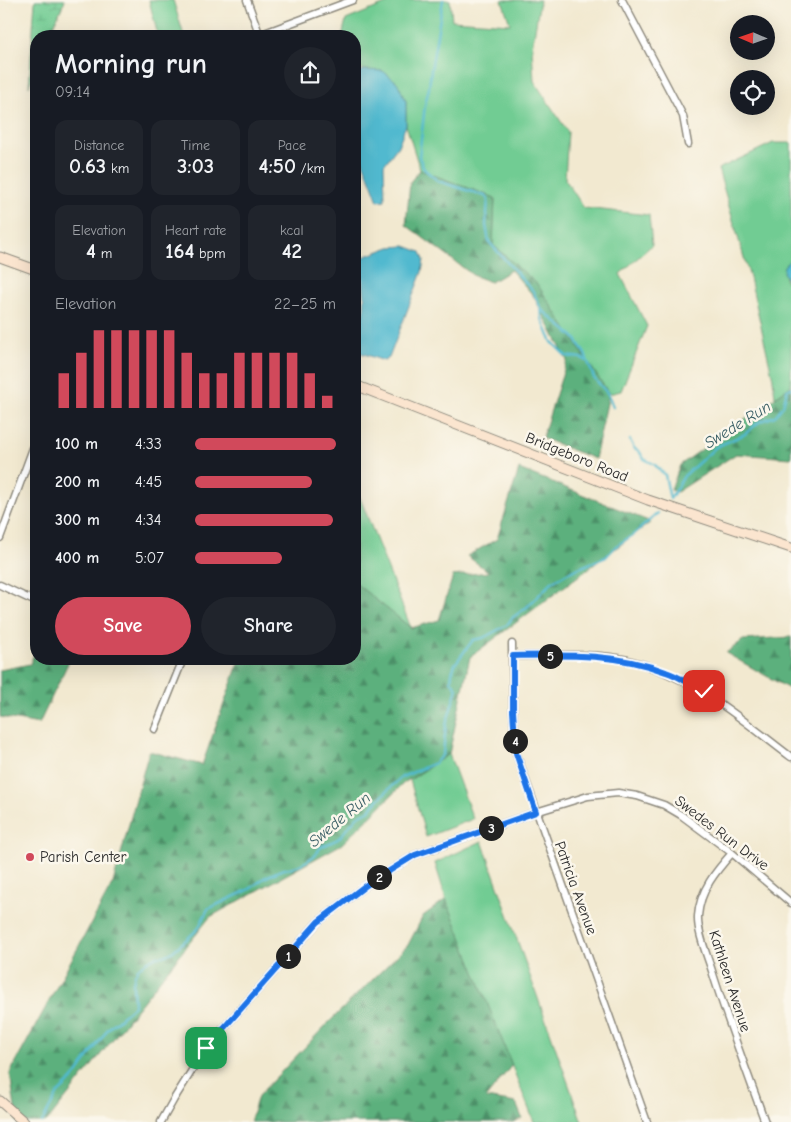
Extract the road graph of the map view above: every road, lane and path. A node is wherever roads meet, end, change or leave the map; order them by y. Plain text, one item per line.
1 (247, 0) edge
2 (352, 0) edge
3 (622, 0) edge
4 (257, 30) edge
5 (272, 30) edge
6 (688, 144) dead end
7 (0, 257) edge
8 (30, 268) edge
9 (361, 387) edge
10 (30, 456) edge
11 (0, 538) edge
12 (791, 548) edge
13 (0, 585) edge
14 (30, 599) edge
15 (512, 644) dead end
16 (513, 656) junction
17 (181, 665) edge
18 (155, 730) dead end
19 (791, 757) edge
20 (536, 812) junction
21 (732, 853) junction
22 (791, 903) edge
23 (0, 1102) edge
24 (24, 1122) edge
25 (162, 1122) edge
26 (647, 1122) edge
27 (765, 1122) edge

1 - 4 street
2 - 5 street
3 - 6 street
7 - 8 main road
9 - 12 main road, Bridgeboro Road
10 - 11 street
13 - 14 street
15 - 16 street, Patricia Avenue
16 - 19 street
16 - 20 street, Patricia Avenue
17 - 18 street
20 - 21 street, Swedes Run Drive
20 - 25 street, Swedes Run Drive
20 - 26 street, Patricia Avenue
21 - 22 street, Swedes Run Drive
21 - 27 street, Kathleen Avenue
23 - 24 main road

